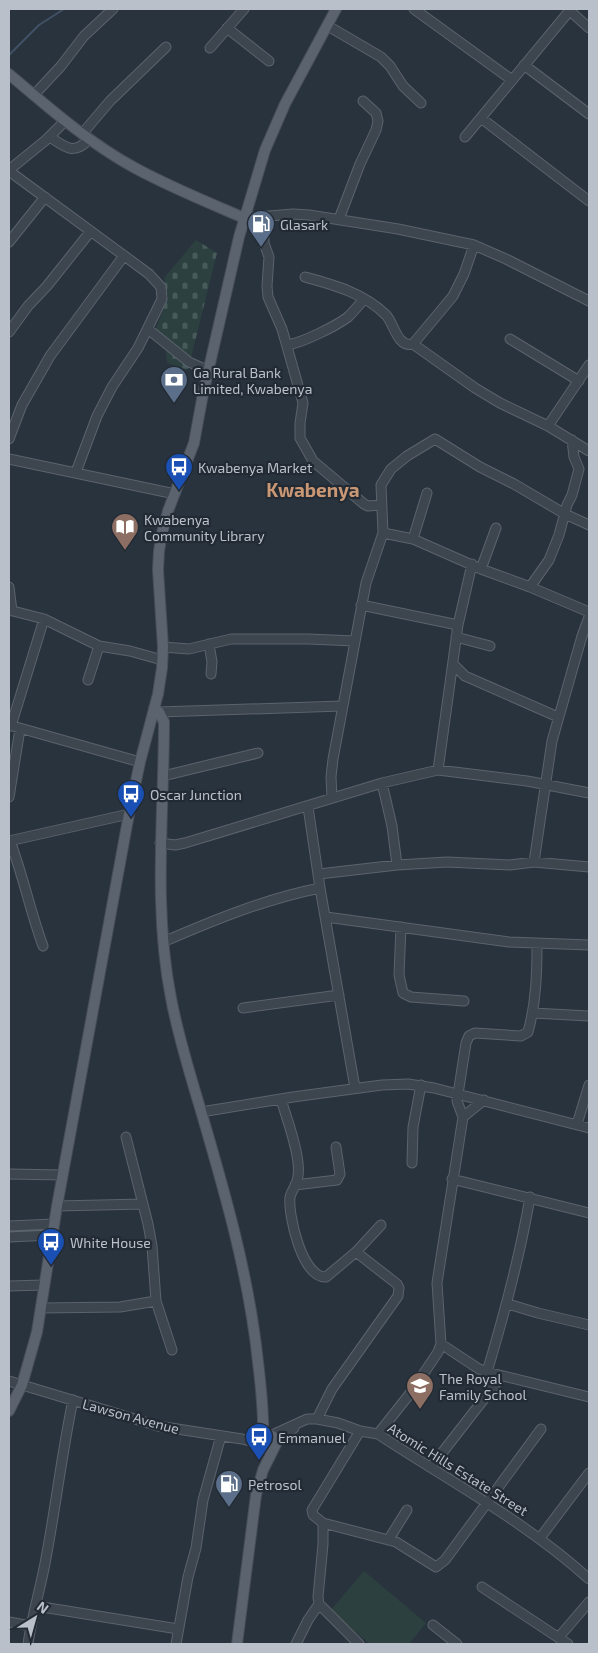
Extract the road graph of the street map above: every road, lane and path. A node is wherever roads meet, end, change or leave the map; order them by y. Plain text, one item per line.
1 (113, 9) edge
2 (244, 9) edge
3 (335, 9) edge
4 (414, 9) edge
5 (570, 10) edge
6 (328, 26) junction
7 (228, 28) junction
8 (589, 28) edge
9 (166, 47) dead end
10 (210, 48) dead end
11 (269, 61) dead end
12 (524, 65) junction
13 (9, 74) edge
14 (512, 80) junction
15 (34, 96) junction
16 (363, 101) dead end
17 (421, 103) dead end
18 (589, 114) edge
19 (481, 118) junction
20 (65, 121) junction
21 (86, 136) junction
22 (50, 137) junction
23 (465, 137) dead end
24 (9, 170) edge
25 (45, 197) junction
26 (589, 201) edge
27 (263, 216) junction
28 (244, 218) junction
29 (339, 219) junction
30 (90, 232) junction
31 (9, 242) edge
32 (474, 245) junction
33 (123, 256) junction
34 (305, 277) dead end
35 (364, 299) junction
36 (589, 301) edge
37 (148, 329) junction
38 (9, 332) edge
39 (510, 339) dead end
40 (413, 344) junction
41 (287, 345) junction
42 (589, 365) edge
43 (209, 371) junction
44 (579, 381) junction
45 (548, 426) junction
46 (9, 439) edge
47 (572, 440) junction
48 (589, 451) edge
49 (9, 459) edge
50 (76, 472) junction
51 (427, 493) dead end
52 (175, 494) junction
53 (381, 506) junction
54 (565, 514) junction
55 (589, 525) edge
56 (496, 528) dead end
57 (383, 533) junction
58 (413, 539) junction
59 (472, 564) junction
60 (481, 569) junction
61 (530, 586) junction
62 (9, 587) edge
63 (361, 606) junction
64 (10, 611) edge
65 (589, 612) edge
66 (589, 618) edge
67 (44, 620) junction
68 (458, 625) junction
69 (456, 637) junction
70 (355, 641) junction
71 (208, 644) junction
72 (99, 646) junction
73 (490, 646) dead end
74 (163, 647) junction
75 (162, 660) junction
76 (453, 664) junction
77 (211, 674) dead end
78 (464, 676) junction
79 (88, 680) dead end
80 (450, 682) junction
81 (342, 706) junction
82 (156, 710) junction
83 (558, 717) junction
84 (13, 727) edge
85 (258, 753) dead end
86 (140, 762) junction
87 (438, 770) junction
88 (163, 776) junction
89 (382, 783) junction
90 (545, 784) junction
91 (589, 793) edge
92 (9, 795) edge
93 (332, 798) junction
94 (308, 807) junction
95 (129, 814) junction
96 (9, 841) edge
97 (160, 843) junction
98 (534, 862) junction
99 (397, 865) junction
100 (589, 868) edge
101 (318, 874) junction
102 (320, 888) junction
103 (326, 917) junction
104 (401, 926) junction
105 (163, 942) junction
106 (537, 944) junction
107 (589, 945) edge
108 (43, 946) dead end
109 (340, 994) junction
110 (464, 1001) dead end
111 (243, 1008) dead end
112 (533, 1013) junction
113 (589, 1016) edge
114 (421, 1085) junction
115 (589, 1085) edge
116 (355, 1088) junction
117 (458, 1094) junction
118 (282, 1099) junction
119 (484, 1100) junction
120 (201, 1112) junction
121 (463, 1117) junction
122 (577, 1124) junction
123 (589, 1128) edge
124 (126, 1137) dead end
125 (336, 1147) dead end
126 (412, 1163) dead end
127 (9, 1174) edge
128 (62, 1175) junction
129 (452, 1179) junction
130 (295, 1185) junction
131 (530, 1198) junction
132 (143, 1204) junction
133 (57, 1206) junction
134 (589, 1213) edge
135 (381, 1225) dead end
136 (9, 1226) edge
137 (37, 1226) junction
138 (53, 1230) junction
139 (36, 1236) junction
140 (9, 1238) edge
141 (356, 1252) junction
142 (44, 1285) junction
143 (9, 1286) edge
144 (156, 1301) junction
145 (508, 1304) junction
146 (41, 1308) junction
147 (589, 1325) edge
148 (441, 1344) junction
149 (172, 1350) dead end
150 (487, 1372) junction
151 (501, 1377) junction
152 (9, 1381) edge
153 (22, 1385) junction
154 (589, 1397) edge
155 (73, 1400) junction
156 (9, 1410) edge
157 (317, 1419) junction
158 (541, 1429) dead end
159 (360, 1432) junction
160 (378, 1434) junction
161 (221, 1436) junction
162 (268, 1441) junction
163 (431, 1467) junction
164 (589, 1473) edge
165 (488, 1503) junction
166 (407, 1510) dead end
167 (323, 1523) junction
168 (540, 1538) junction
169 (389, 1539) junction
170 (589, 1578) edge
171 (482, 1586) dead end
172 (589, 1602) edge
173 (319, 1604) junction
174 (36, 1606) junction
175 (9, 1622) edge
176 (433, 1625) dead end
177 (31, 1626) junction
178 (178, 1629) junction
179 (559, 1637) junction
180 (28, 1644) edge
181 (176, 1644) edge
182 (237, 1644) edge
183 (296, 1644) edge
184 (359, 1644) edge
185 (457, 1644) edge
186 (568, 1644) edge

1 - 15 street
2 - 7 street
3 - 6 main road
4 - 14 street
5 - 8 street
5 - 12 street
6 - 17 street
6 - 28 main road
7 - 10 street
7 - 11 street
9 - 21 street
12 - 14 street
12 - 18 street
13 - 15 main road
14 - 19 street
15 - 20 main road
16 - 29 street
19 - 23 street
19 - 26 street
20 - 21 main road
20 - 22 street
21 - 22 street
21 - 28 main road
22 - 24 street
24 - 25 street
25 - 30 street
25 - 31 street
27 - 28 street
27 - 29 street
27 - 41 street
28 - 43 main road
29 - 32 street
30 - 33 street
30 - 38 street
32 - 36 street
32 - 40 street
33 - 37 street
33 - 46 street
34 - 35 street
35 - 40 street
35 - 41 street
37 - 43 street
37 - 50 street
39 - 44 street
40 - 45 street
41 - 53 street
42 - 44 street
43 - 52 main road
44 - 45 street
45 - 47 street
47 - 48 street
47 - 54 street
49 - 50 street
50 - 52 street
51 - 58 street
52 - 74 main road
53 - 54 street
53 - 57 street
54 - 55 street
54 - 61 street
56 - 60 street
57 - 58 street
57 - 63 street
58 - 59 street
59 - 60 street
59 - 68 street
60 - 61 street
61 - 65 street
62 - 64 street
63 - 68 street
63 - 70 street
64 - 67 street
66 - 83 street
67 - 72 street
67 - 84 street
68 - 69 street
69 - 73 street
69 - 76 street
70 - 71 street
70 - 81 street
71 - 74 street
71 - 77 street
72 - 75 street
72 - 79 street
74 - 75 main road
75 - 82 main road
76 - 78 street
76 - 80 street
78 - 80 street
78 - 83 street
80 - 87 street
81 - 82 street
81 - 93 street
82 - 86 main road
82 - 88 main road
83 - 90 street
84 - 86 street
84 - 92 street
85 - 88 street
86 - 95 main road
87 - 89 street
87 - 90 street
88 - 97 main road
89 - 93 street
89 - 99 street
90 - 91 street
90 - 98 street
93 - 94 street
94 - 97 street
94 - 101 street
95 - 96 street
95 - 128 main road
96 - 108 street
97 - 105 main road
98 - 99 street
98 - 100 street
99 - 101 street
101 - 102 street
102 - 103 street
102 - 105 street
103 - 104 street
103 - 109 street
104 - 106 street
104 - 110 street
105 - 120 main road
106 - 107 street
106 - 112 street
109 - 111 street
109 - 116 street
112 - 113 street
112 - 117 street
114 - 116 street
114 - 117 street
114 - 126 street
115 - 122 street
116 - 118 street
117 - 119 street
117 - 121 street
118 - 120 street
118 - 130 street
119 - 121 street
119 - 122 street
120 - 162 main road
121 - 129 street
122 - 123 street
124 - 132 street
125 - 130 street
127 - 128 street
128 - 133 main road
129 - 131 street
129 - 148 street
130 - 141 street
131 - 134 street
131 - 145 street
132 - 133 street
132 - 144 street
133 - 138 main road
135 - 141 street
136 - 137 street
137 - 138 street
137 - 139 street
138 - 139 street
138 - 142 main road
139 - 140 street
141 - 157 street
142 - 143 street
142 - 146 main road
144 - 146 street
144 - 149 street
145 - 147 street
145 - 150 street
146 - 153 main road
148 - 150 street
148 - 160 street
150 - 151 street
151 - 154 street
151 - 163 street
152 - 153 street, Lawson Avenue
153 - 155 street, Lawson Avenue
153 - 156 main road
155 - 161 street, Lawson Avenue
155 - 174 street
157 - 159 street, Atomic Hills Estate Street
157 - 162 street, Atomic Hills Estate Street
158 - 165 street
159 - 160 street, Atomic Hills Estate Street
159 - 167 street
160 - 163 street, Atomic Hills Estate Street
161 - 162 street, Lawson Avenue
161 - 178 street
162 - 182 main road
163 - 165 street, Atomic Hills Estate Street
164 - 168 street
165 - 168 street, Atomic Hills Estate Street
165 - 169 street
166 - 169 street
167 - 169 street
167 - 173 street
168 - 170 street, Atomic Hills Estate Street
171 - 179 street
172 - 179 street
173 - 183 street
173 - 184 street
174 - 177 street
174 - 178 street
175 - 177 street
176 - 185 street
177 - 180 street
178 - 181 street
179 - 186 street

